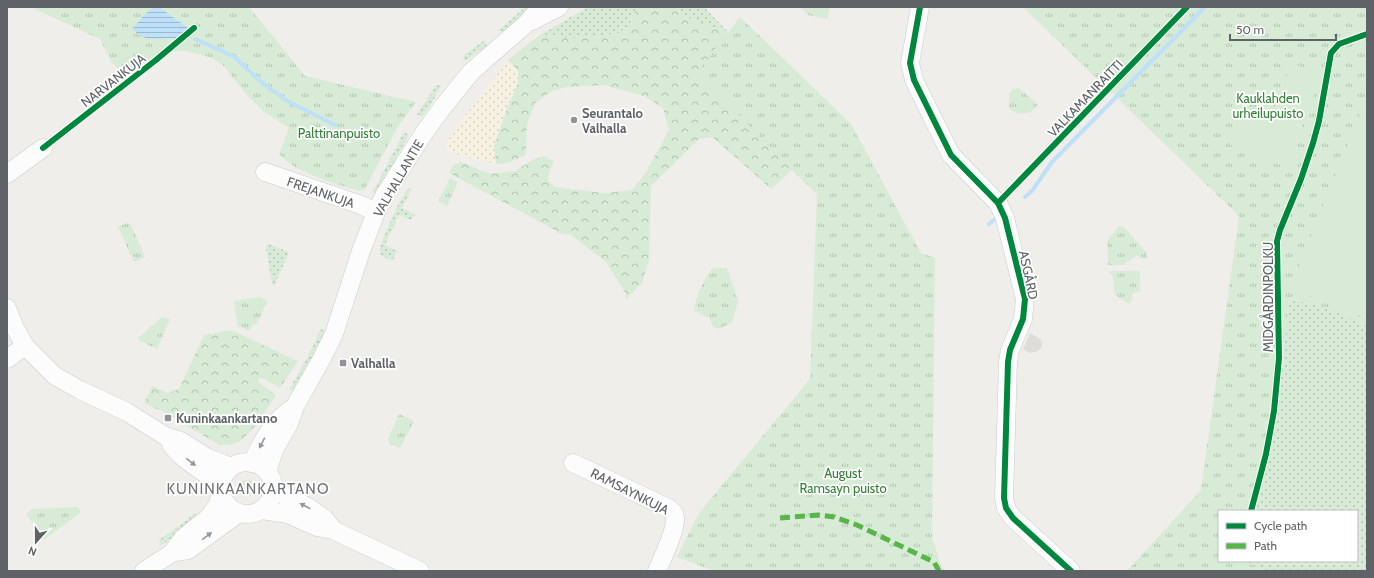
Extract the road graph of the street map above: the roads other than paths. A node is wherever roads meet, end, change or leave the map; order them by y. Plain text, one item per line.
1 (541, 7) edge
2 (559, 7) edge
3 (920, 7) edge
4 (527, 23) junction
5 (43, 148) dead end
6 (265, 172) dead end
7 (7, 174) edge
8 (376, 212) junction
9 (7, 308) edge
10 (25, 346) junction
11 (7, 359) edge
12 (165, 436) junction
13 (573, 463) dead end
14 (232, 467) junction
15 (264, 473) junction
16 (222, 488) junction
17 (262, 510) junction
18 (239, 513) junction
19 (333, 530) junction
20 (172, 553) junction
21 (144, 571) edge
22 (420, 571) edge
23 (657, 571) edge
24 (1071, 571) edge

1 - 4 street, VALHALLANTIE
2 - 4 street, VALHALLANTIE
3 - 24 street, ASGÅRD
4 - 8 street, VALHALLANTIE
5 - 7 street
6 - 8 street, FREJANKUJA
8 - 15 street, VALHALLANTIE
9 - 10 street
10 - 11 street
10 - 12 street
12 - 14 street
12 -> 16 street
13 - 23 street, RAMSAYNKUJA
14 - 15 street
14 - 16 street
15 - 17 street
19 -> 15 street
16 - 18 street
16 - 20 street
17 - 18 street
17 - 19 street
20 -> 18 street
19 - 22 street
20 - 21 street

